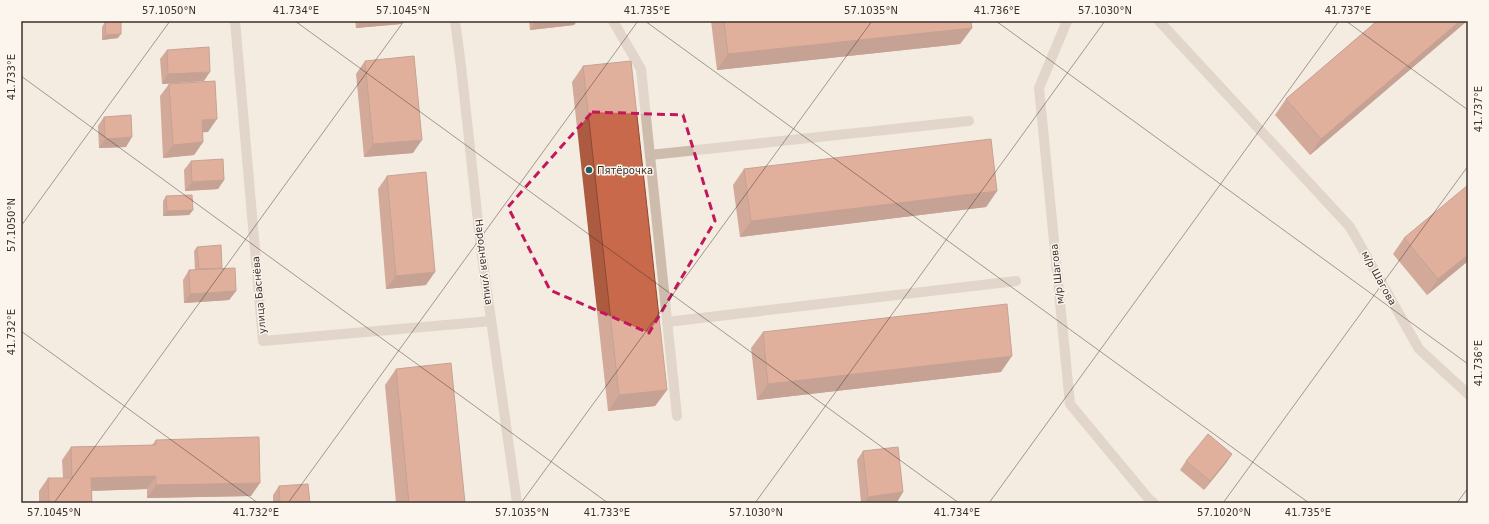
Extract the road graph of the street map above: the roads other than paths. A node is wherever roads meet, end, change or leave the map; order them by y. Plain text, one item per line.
1 (235, 21) edge
2 (455, 21) edge
3 (613, 21) edge
4 (1067, 21) edge
5 (1159, 21) edge
6 (969, 121) dead end
7 (650, 155) junction
8 (1016, 281) dead end
9 (491, 320) junction
10 (667, 322) junction
11 (1468, 394) edge
12 (677, 416) dead end
13 (517, 503) edge
14 (1154, 503) edge

1 - 9 street, улица Баснёва
2 - 9 street, Народная улица
3 - 7 street
4 - 14 street, м/р Шагова
5 - 11 street, м/р Шагова
6 - 7 street
7 - 10 street
8 - 10 street
9 - 13 street, Народная улица
10 - 12 street

